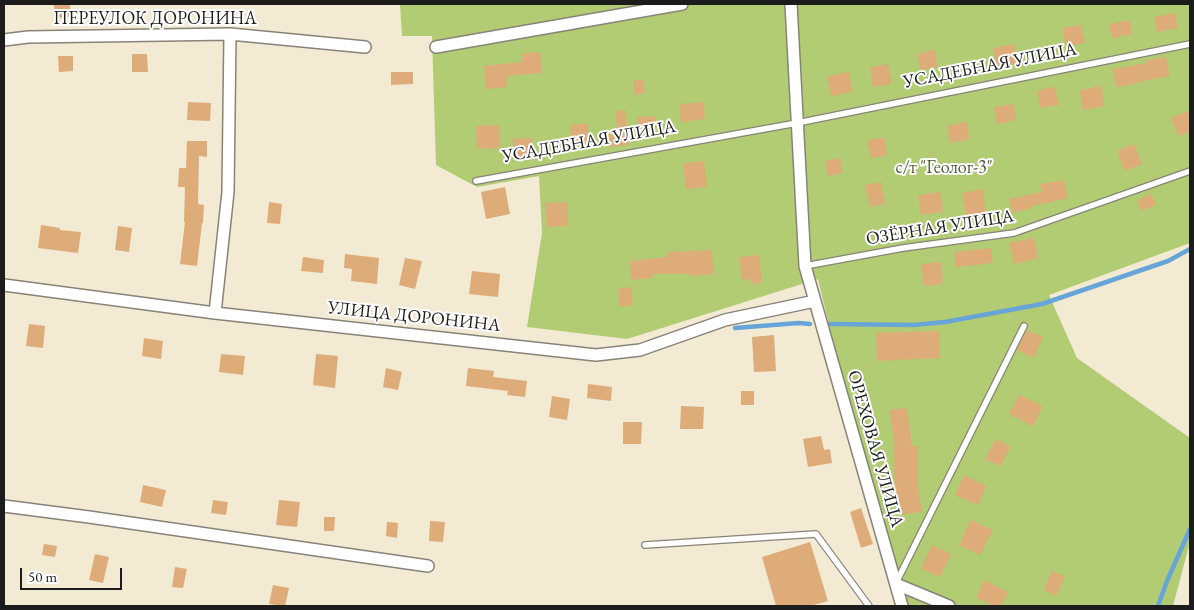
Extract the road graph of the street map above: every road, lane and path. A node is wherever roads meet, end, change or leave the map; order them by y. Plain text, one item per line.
1 (682, 4) edge
2 (791, 4) edge
3 (230, 34) junction
4 (4, 40) edge
5 (1190, 44) edge
6 (365, 47) dead end
7 (436, 47) dead end
8 (797, 122) junction
9 (1190, 171) edge
10 (476, 181) dead end
11 (805, 266) junction
12 (4, 285) edge
13 (815, 301) junction
14 (215, 313) junction
15 (1024, 326) dead end
16 (4, 506) edge
17 (645, 545) dead end
18 (428, 566) dead end
19 (896, 584) junction
20 (869, 606) edge
21 (902, 606) edge
22 (949, 606) edge

1 - 7 street
2 - 8 street
3 - 4 street, ПЕРЕУЛОК ДОРОНИНА
3 - 6 street, ПЕРЕУЛОК ДОРОНИНА
3 - 14 street
5 - 8 lane, УСАДЕБНАЯ УЛИЦА
8 - 10 lane, УСАДЕБНАЯ УЛИЦА
8 - 11 street
9 - 11 lane, ОЗЁРНАЯ УЛИЦА
11 - 13 street
12 - 14 street, УЛИЦА ДОРОНИНА
13 - 14 street, УЛИЦА ДОРОНИНА
13 - 19 street, ОРЕХОВАЯ УЛИЦА
15 - 19 lane
16 - 18 street
17 - 20 lane
19 - 21 street, ОРЕХОВАЯ УЛИЦА
19 - 22 street

